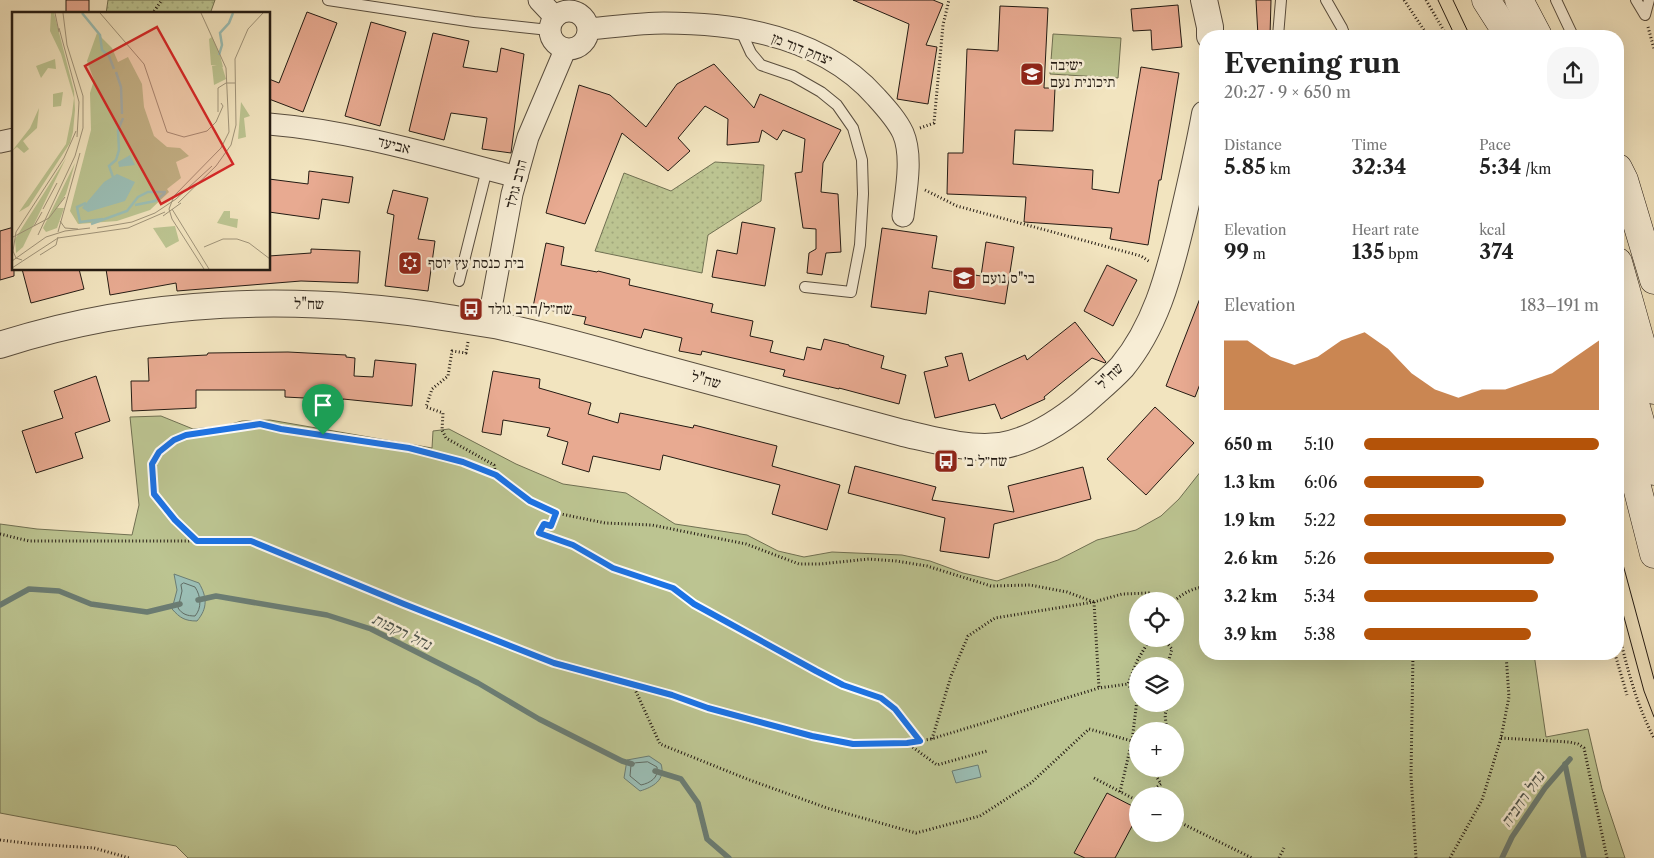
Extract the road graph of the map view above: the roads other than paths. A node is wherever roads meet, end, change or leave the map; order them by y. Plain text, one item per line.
1 (328, 0) edge
2 (539, 0) edge
3 (1204, 0) edge
4 (1281, 0) edge
5 (1326, 0) edge
6 (1486, 0) edge
7 (1519, 0) edge
8 (1556, 0) edge
9 (1636, 0) edge
10 (1649, 0) edge
11 (552, 24) junction
12 (589, 29) junction
13 (740, 29) junction
14 (1210, 30) edge
15 (1278, 30) edge
16 (1343, 30) edge
17 (1505, 30) edge
18 (1535, 30) edge
19 (1570, 30) edge
20 (565, 50) junction
21 (270, 124) edge
22 (1199, 144) edge
23 (488, 169) junction
24 (517, 177) junction
25 (1624, 182) edge
26 (903, 216) dead end
27 (1654, 280) edge
28 (459, 282) dead end
29 (1624, 283) edge
30 (805, 288) dead end
31 (488, 324) junction
32 (0, 345) edge
33 (1624, 364) edge
34 (1654, 390) edge
35 (1624, 436) edge
36 (1654, 470) edge
37 (1654, 554) edge

1 - 11 lane
2 - 11 street
3 - 14 street
4 - 15 lane
5 - 16 lane
6 - 17 main road
7 - 18 main road
8 - 19 lane
9 - 10 lane
11 - 12 street
11 - 20 street
12 - 13 street, יצחק דוד מן
12 - 20 street
13 - 26 street, יצחק דוד מן
13 - 30 lane
20 - 24 street, הרב גולד
21 - 23 street, אביעד
22 - 31 street, שח"ל
23 - 24 street, אביעד
23 - 28 lane
24 - 31 street, הרב גולד
25 - 27 main road
29 - 34 main road
31 - 32 street, שח"ל
33 - 36 main road
35 - 37 main road

